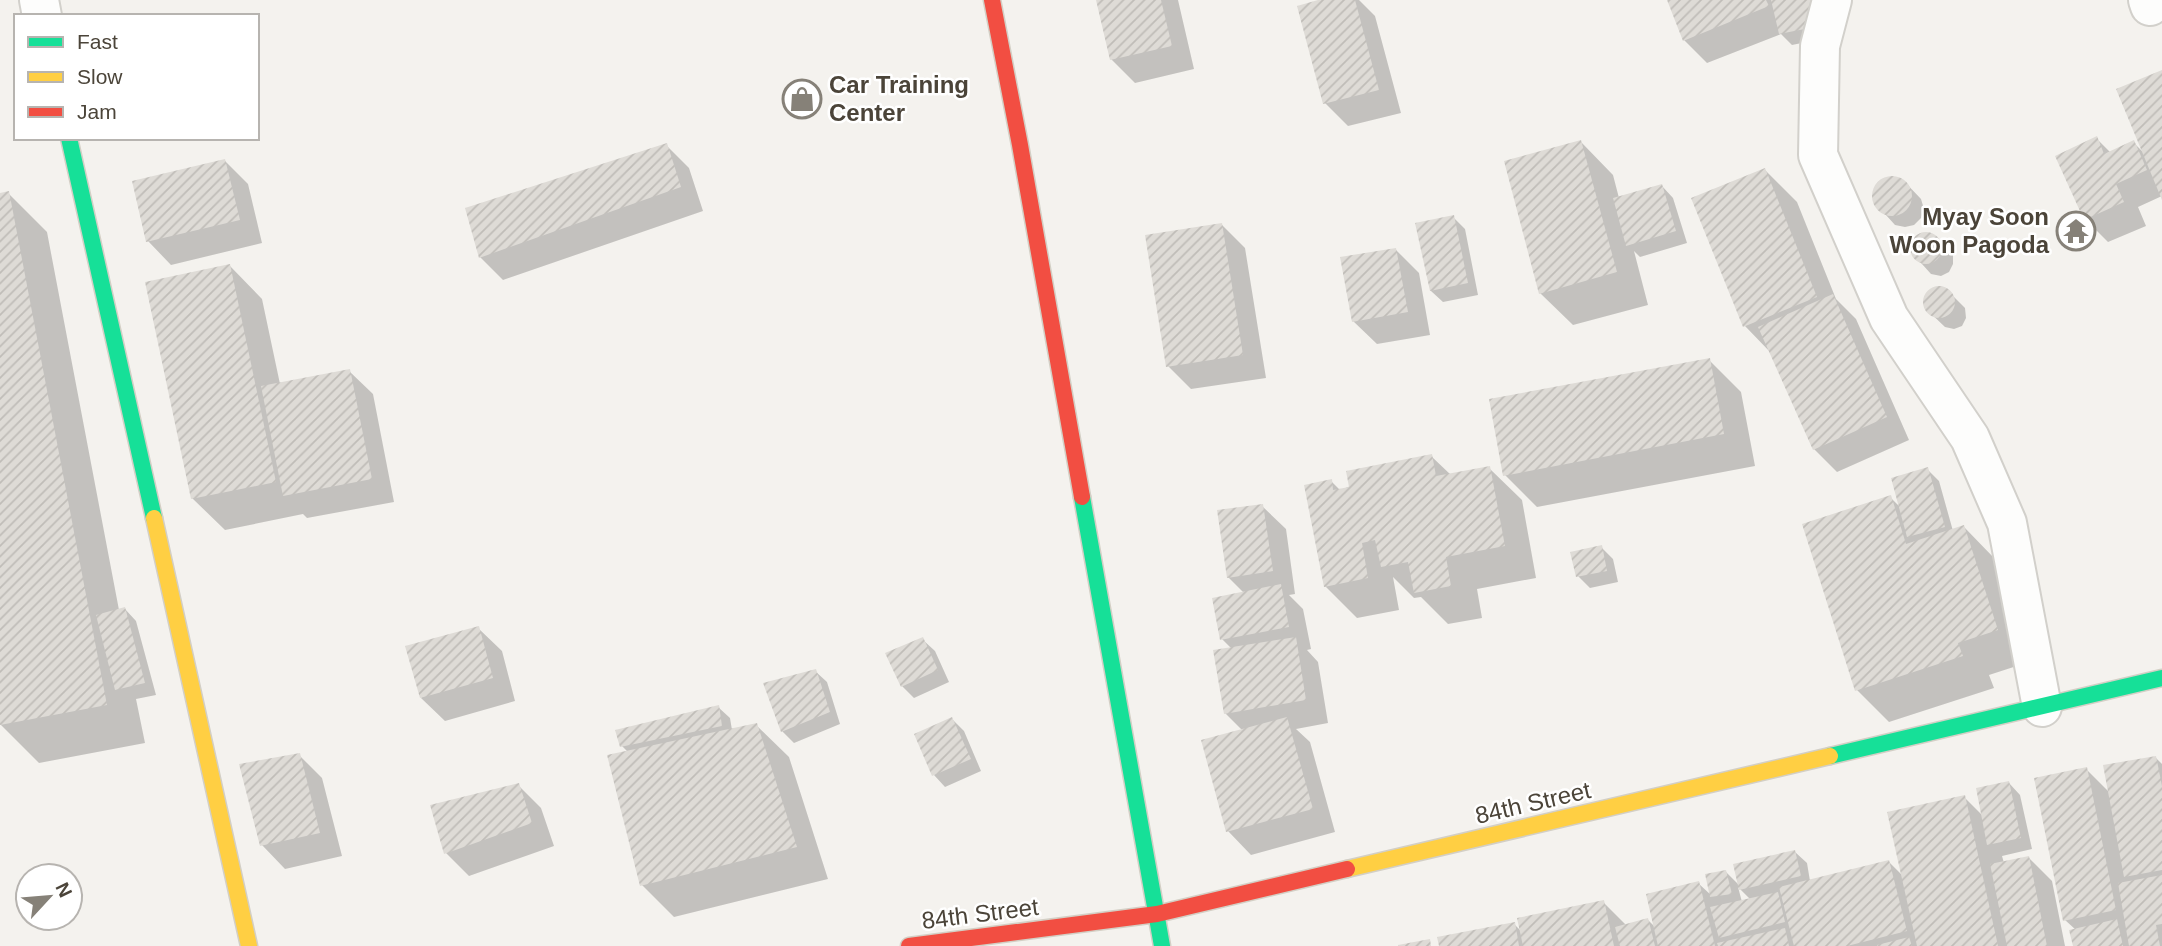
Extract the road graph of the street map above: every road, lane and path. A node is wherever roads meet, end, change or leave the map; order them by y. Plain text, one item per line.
1 (992, 0) edge
2 (1832, 0) edge
3 (69, 140) edge
4 (2162, 678) edge
5 (2042, 706) junction
6 (1157, 914) junction
7 (249, 946) edge
8 (909, 946) edge
9 (1162, 946) edge

1 - 6 street
2 - 5 street
3 - 7 street
4 - 5 street, 84th Street
5 - 6 street, 84th Street
6 - 8 street, 84th Street
6 - 9 street

